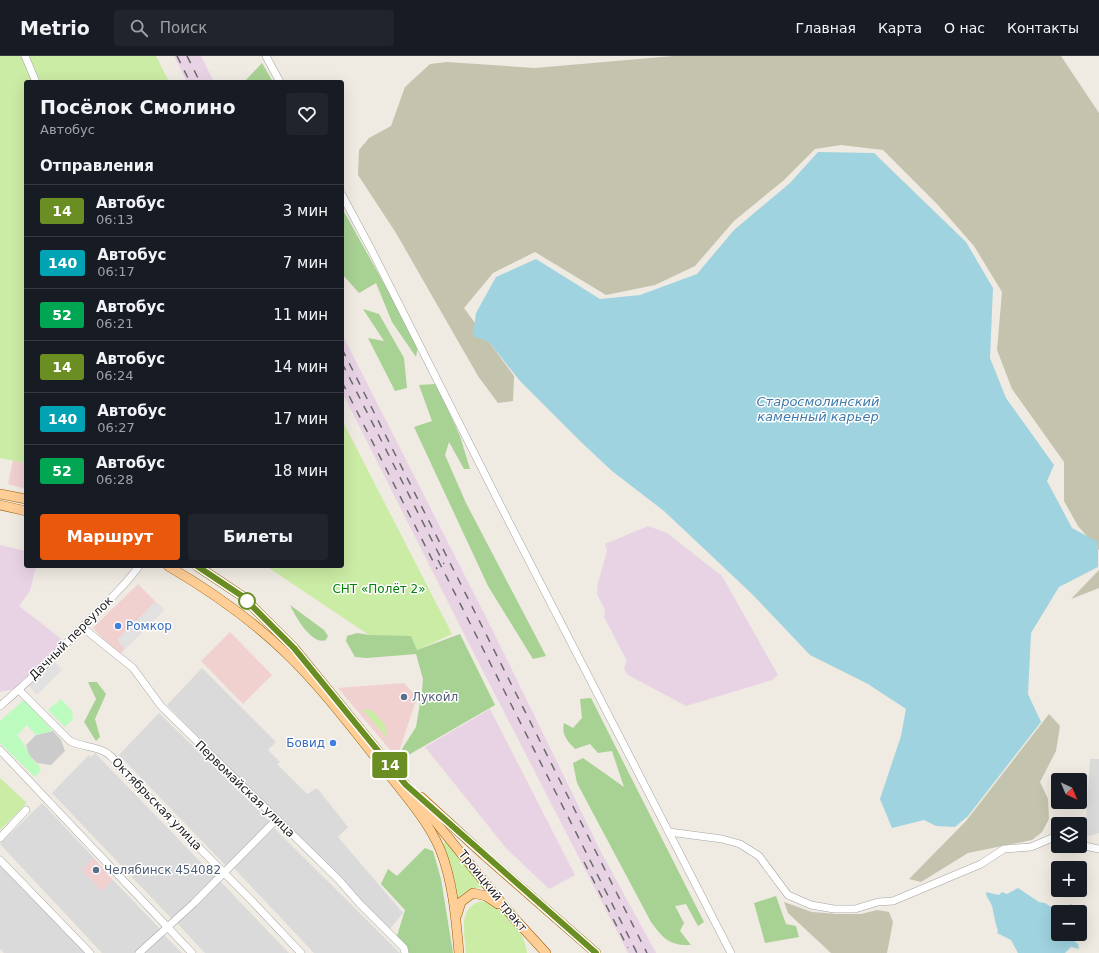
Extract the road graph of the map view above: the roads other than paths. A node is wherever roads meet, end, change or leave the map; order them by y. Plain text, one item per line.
1 (25, 56) edge
2 (266, 56) edge
3 (35, 80) edge
4 (279, 80) edge
5 (344, 199) edge
6 (0, 494) edge
7 (24, 499) edge
8 (0, 505) edge
9 (24, 511) edge
10 (137, 568) edge
11 (171, 568) edge
12 (200, 568) edge
13 (82, 627) junction
14 (19, 690) junction
15 (0, 706) edge
16 (0, 750) edge
17 (406, 785) junction
18 (26, 810) dead end
19 (277, 819) junction
20 (669, 832) junction
21 (0, 838) edge
22 (1051, 838) edge
23 (1087, 847) edge
24 (1099, 849) edge
25 (0, 860) edge
26 (224, 874) junction
27 (513, 917) junction
28 (456, 920) junction
29 (166, 927) junction
30 (524, 929) junction
31 (90, 953) edge
32 (138, 953) edge
33 (192, 953) edge
34 (301, 953) edge
35 (405, 953) edge
36 (459, 953) edge
37 (535, 953) edge
38 (546, 953) edge
39 (596, 953) edge
40 (731, 953) edge

1 - 3 street
2 - 4 street
5 - 20 street
6 - 7 main road
8 - 9 main road
10 - 13 street, Дачный переулок
11 - 28 main road, Троицкий тракт
12 - 17 main road, Троицкий тракт
13 - 14 street, Дачный переулок
13 - 19 street, Первомайская улица
14 - 15 street, Дачный переулок
14 - 26 street, Октябрьская улица
16 - 29 street
17 - 27 main road, Троицкий тракт
17 - 39 main road
18 - 21 street
19 - 26 street
19 - 35 street, Первомайская улица
20 - 22 street
20 - 40 street
23 - 24 street
25 - 31 street
26 - 29 street
26 - 34 street, Октябрьская улица
27 - 28 main road
27 - 30 main road, Троицкий тракт
28 - 36 main road, Троицкий тракт
29 - 32 street
29 - 33 street
30 - 37 main road
30 - 38 main road, Троицкий тракт

